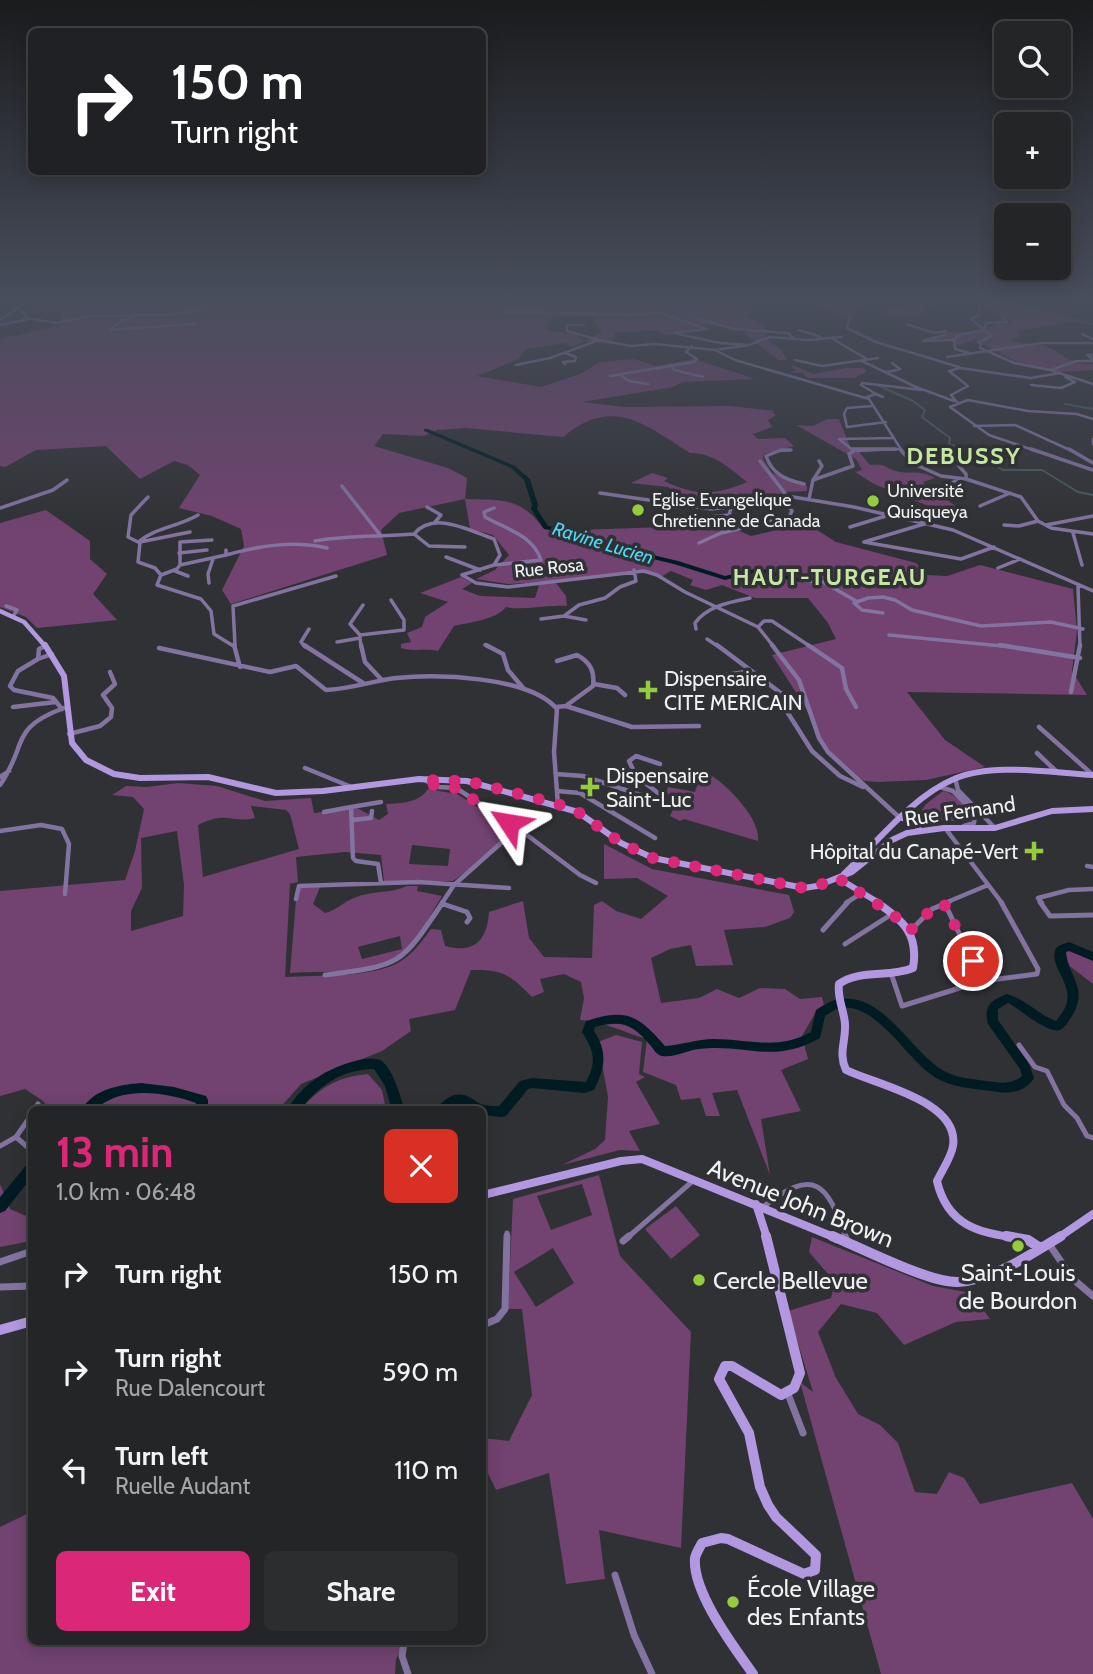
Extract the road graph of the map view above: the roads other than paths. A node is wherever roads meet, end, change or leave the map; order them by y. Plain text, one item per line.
1 (625, 378) edge
2 (794, 378) edge
3 (897, 378) edge
4 (957, 378) edge
5 (1068, 378) edge
6 (1075, 378) edge
7 (648, 384) dead end
8 (1031, 384) dead end
9 (1093, 384) edge
10 (926, 391) junction
11 (876, 394) junction
12 (865, 397) junction
13 (883, 397) dead end
14 (958, 402) junction
15 (872, 406) junction
16 (1093, 419) edge
17 (886, 422) junction
18 (973, 426) junction
19 (892, 438) junction
20 (1093, 439) edge
21 (1093, 444) edge
22 (900, 449) junction
23 (791, 450) dead end
24 (854, 451) junction
25 (760, 461) dead end
26 (819, 461) dead end
27 (1093, 463) edge
28 (959, 466) dead end
29 (1093, 470) edge
30 (783, 478) junction
31 (958, 478) junction
32 (966, 479) junction
33 (67, 480) dead end
34 (814, 480) junction
35 (775, 482) junction
36 (804, 484) dead end
37 (342, 486) dead end
38 (944, 491) dead end
39 (600, 493) dead end
40 (1010, 493) junction
41 (148, 497) dead end
42 (785, 497) junction
43 (809, 499) junction
44 (427, 506) dead end
45 (980, 506) dead end
46 (0, 508) edge
47 (494, 508) dead end
48 (731, 508) junction
49 (198, 515) dead end
50 (890, 515) junction
51 (1093, 516) edge
52 (709, 517) dead end
53 (1038, 521) junction
54 (434, 522) junction
55 (925, 523) junction
56 (1004, 525) dead end
57 (1046, 525) junction
58 (850, 527) dead end
59 (190, 532) dead end
60 (1073, 533) junction
61 (414, 534) junction
62 (1093, 534) edge
63 (381, 536) junction
64 (212, 540) dead end
65 (315, 541) dead end
66 (139, 542) junction
67 (699, 543) dead end
68 (465, 547) dead end
69 (994, 547) junction
70 (327, 548) dead end
71 (207, 550) dead end
72 (226, 550) dead end
73 (179, 553) junction
74 (226, 555) junction
75 (446, 557) dead end
76 (213, 559) junction
77 (1021, 559) junction
78 (180, 565) junction
79 (494, 565) junction
80 (1082, 565) dead end
81 (998, 568) dead end
82 (174, 570) junction
83 (480, 570) junction
84 (634, 570) junction
85 (160, 575) junction
86 (188, 576) dead end
87 (336, 576) dead end
88 (804, 581) dead end
89 (209, 583) dead end
90 (1078, 585) junction
91 (1093, 591) edge
92 (750, 598) dead end
93 (391, 600) dead end
94 (857, 601) junction
95 (363, 605) dead end
96 (3, 608) edge
97 (716, 608) junction
98 (883, 613) dead end
99 (564, 616) junction
100 (541, 619) dead end
101 (586, 620) dead end
102 (758, 627) junction
103 (309, 628) dead end
104 (696, 629) dead end
105 (1083, 629) junction
106 (889, 635) dead end
107 (360, 637) junction
108 (707, 639) dead end
109 (337, 642) dead end
110 (485, 645) dead end
111 (45, 646) junction
112 (235, 646) junction
113 (159, 648) dead end
114 (52, 654) junction
115 (1080, 658) junction
116 (38, 659) junction
117 (557, 661) dead end
118 (240, 667) junction
119 (751, 671) junction
120 (110, 672) dead end
121 (382, 680) junction
122 (363, 683) junction
123 (594, 684) junction
124 (681, 687) dead end
125 (524, 690) junction
126 (1071, 692) dead end
127 (625, 695) dead end
128 (57, 701) junction
129 (566, 706) junction
130 (13, 707) dead end
131 (556, 707) junction
132 (856, 707) dead end
133 (65, 708) junction
134 (699, 726) dead end
135 (1039, 727) dead end
136 (68, 735) junction
137 (1037, 753) dead end
138 (660, 764) dead end
139 (305, 768) dead end
140 (10, 770) junction
141 (1058, 772) junction
142 (556, 774) junction
143 (1093, 775) edge
144 (0, 777) edge
145 (956, 778) junction
146 (423, 780) junction
147 (0, 785) edge
148 (349, 786) junction
149 (864, 787) junction
150 (936, 787) junction
151 (557, 791) junction
152 (382, 802) dead end
153 (558, 804) junction
154 (351, 807) junction
155 (1093, 809) edge
156 (324, 811) dead end
157 (372, 811) dead end
158 (901, 819) junction
159 (352, 820) junction
160 (509, 823) junction
161 (960, 827) junction
162 (944, 828) junction
163 (995, 828) junction
164 (0, 831) edge
165 (917, 831) junction
166 (655, 838) dead end
167 (841, 877) junction
168 (381, 883) junction
169 (596, 883) dead end
170 (454, 885) junction
171 (988, 885) junction
172 (509, 888) dead end
173 (1093, 889) edge
174 (65, 894) dead end
175 (860, 894) junction
176 (296, 899) dead end
177 (443, 904) junction
178 (944, 904) junction
179 (892, 914) junction
180 (1093, 915) edge
181 (467, 922) dead end
182 (823, 930) dead end
183 (911, 930) junction
184 (845, 944) dead end
185 (325, 975) dead end
186 (892, 976) junction
187 (982, 981) junction
188 (1019, 1045) dead end
189 (28, 1119) edge
190 (16, 1137) junction
191 (1093, 1138) edge
192 (0, 1146) edge
193 (28, 1148) edge
194 (694, 1180) junction
195 (486, 1194) edge
196 (760, 1206) junction
197 (1093, 1214) edge
198 (507, 1233) dead end
199 (623, 1241) dead end
200 (848, 1242) junction
201 (1044, 1246) junction
202 (28, 1252) edge
203 (0, 1262) edge
204 (28, 1286) edge
205 (0, 1287) edge
206 (1093, 1296) edge
207 (28, 1322) edge
208 (486, 1324) edge
209 (0, 1330) edge
210 (788, 1394) junction
211 (803, 1433) dead end
212 (615, 1575) dead end
213 (404, 1645) edge
214 (408, 1674) edge
215 (652, 1674) edge
216 (754, 1674) edge

1 - 7 street
2 - 12 street
3 - 10 street
4 - 14 street
5 - 8 street
6 - 9 street
10 - 11 street
10 - 14 street
11 - 12 street
11 - 13 street
12 - 15 street
14 - 16 street
14 - 18 street
15 - 17 street
15 - 17 street
17 - 19 street
18 - 27 street
18 - 29 street
19 - 22 street
19 - 24 street
20 - 21 street
22 - 24 street
22 - 31 street
23 - 30 street
24 - 34 street
25 - 35 street
26 - 34 street
28 - 32 street
30 - 35 street
30 - 36 street
31 - 32 street
31 - 38 street
32 - 40 street
33 - 46 street
34 - 43 street
35 - 42 street
37 - 63 street
39 - 48 street
40 - 45 street
40 - 53 street
41 - 66 street
42 - 43 street
42 - 48 street
42 - 67 street
43 - 50 street
44 - 54 street
47 - 79 street
48 - 52 street
49 - 66 street
50 - 55 street
50 - 58 street
51 - 57 street
53 - 56 street
53 - 57 street
54 - 61 street
54 - 79 street, Rue Rosa
55 - 69 street
55 - 69 street
57 - 60 street
59 - 66 street
60 - 62 street
60 - 80 street
61 - 63 street
61 - 68 street
63 - 65 street
64 - 73 street
66 - 85 street
69 - 77 street
70 - 74 street
71 - 73 street
72 - 74 street
73 - 78 street
74 - 76 street
75 - 83 street
76 - 78 street
76 - 89 street
77 - 81 street
77 - 90 street
78 - 82 street
79 - 83 street, Rue Rosa
82 - 85 street
82 - 86 street
83 - 84 street, Rue Rosa
84 - 97 street, Rue Rosa
84 - 99 street
85 - 112 street
87 - 112 street
88 - 94 street
90 - 91 street
90 - 105 street
92 - 97 street
93 - 107 street
94 - 98 street
94 - 105 street
95 - 107 street
96 - 111 street
97 - 102 street, Rue Rosa
97 - 104 street
99 - 100 street
99 - 101 street
102 - 132 street
102 - 149 street, Rue Rosa
103 - 122 street
105 - 115 street
106 - 115 street
107 - 109 street
107 - 121 street
108 - 119 street
110 - 125 street
111 - 114 street
111 - 116 street
112 - 118 street
113 - 118 street
114 - 116 street
114 - 133 street
115 - 126 street
116 - 128 street
117 - 123 street
118 - 122 street
119 - 124 street
119 - 149 street
120 - 136 street
121 - 122 street
121 - 125 street
123 - 127 street
123 - 129 street
125 - 131 street
128 - 130 street
128 - 133 street
129 - 131 street
129 - 134 street
131 - 142 street
133 - 136 street
133 - 140 street
135 - 143 street
136 - 148 street
137 - 141 street
138 - 142 street
139 - 148 street
140 - 144 street
140 - 147 street
141 - 143 street
141 - 145 street
142 - 151 street
145 - 150 street
145 - 163 street
146 - 148 street
146 - 153 street
146 - 160 street
149 - 158 street, Rue Rosa
150 - 158 street
150 - 161 street
151 - 153 street
151 - 166 street
152 - 154 street
153 - 167 street
154 - 156 street
154 - 159 street
155 - 163 street, Rue Fernand
157 - 159 street
158 - 165 street
158 - 167 street
159 - 168 street
160 - 169 street
160 - 170 street
161 - 162 street, Rue Fernand
161 - 163 street, Rue Fernand
162 - 165 street, Rue Fernand
162 - 171 street
164 - 174 street
165 - 167 street, Rue Fernand
167 - 175 street
168 - 170 street
168 - 176 street
170 - 172 street
170 - 177 street
171 - 178 street
171 - 187 street
173 - 180 street
175 - 179 street
175 - 182 street
177 - 181 street
177 - 185 street
178 - 183 street
178 - 187 street
179 - 183 street
179 - 184 street
183 - 186 street
186 - 187 street
186 - 201 street
188 - 191 street
189 - 190 street
190 - 192 street
190 - 193 street
194 - 195 street, Avenue John Brown
194 - 196 street, Avenue John Brown
194 - 199 street
196 - 200 street, Avenue John Brown
196 - 200 street
196 - 210 street
197 - 201 street, Avenue John Brown
198 - 208 street
200 - 201 street, Avenue John Brown
201 - 206 street
202 - 203 street
204 - 205 street
207 - 209 street
210 - 211 street
210 - 216 street
212 - 215 street
213 - 214 street

